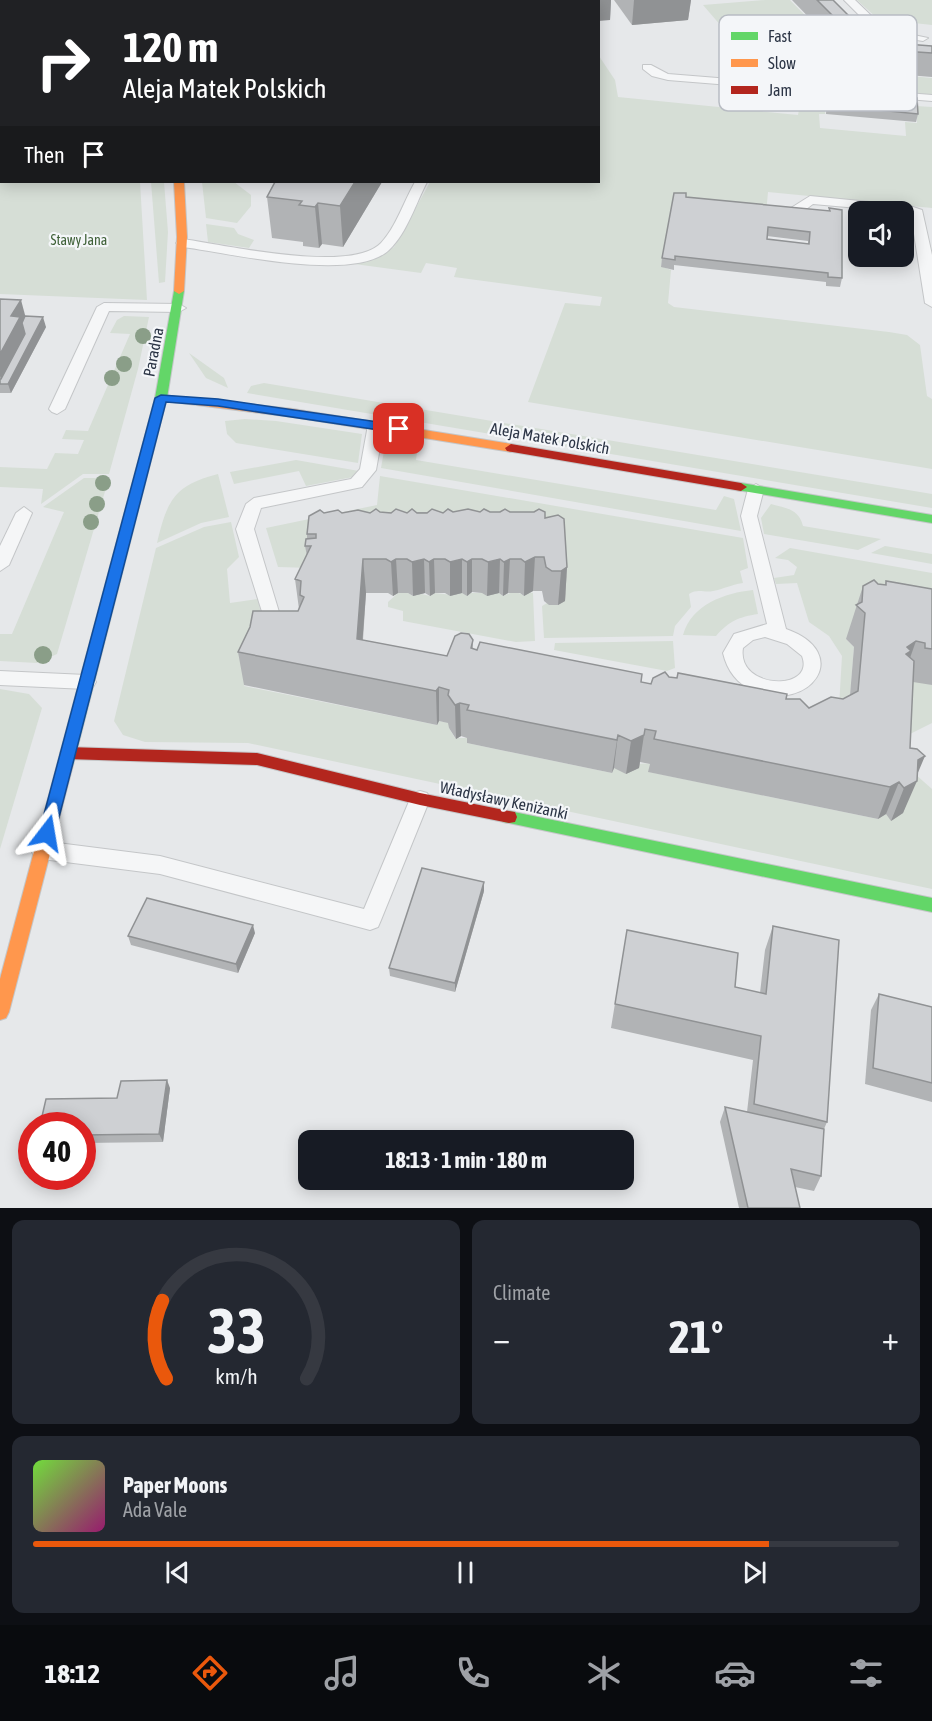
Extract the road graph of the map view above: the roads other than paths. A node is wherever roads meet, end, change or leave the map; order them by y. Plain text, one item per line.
1 (849, 0) edge
2 (864, 15) edge
3 (917, 37) edge
4 (923, 38) dead end
5 (647, 67) dead end
6 (719, 81) edge
7 (917, 97) edge
8 (932, 98) edge
9 (179, 183) edge
10 (420, 183) edge
11 (788, 216) edge
12 (183, 243) junction
13 (931, 273) edge
14 (932, 303) edge
15 (179, 308) junction
16 (161, 398) junction
17 (57, 409) dead end
18 (376, 425) junction
19 (756, 489) junction
20 (24, 513) dead end
21 (932, 519) edge
22 (0, 565) edge
23 (778, 632) dead end
24 (296, 636) edge
25 (0, 678) edge
26 (86, 682) junction
27 (67, 753) junction
28 (420, 799) junction
29 (42, 850) junction
30 (932, 905) edge
31 (10, 933) edge
32 (0, 1012) edge

1 - 2 lane
3 - 4 lane
5 - 6 lane
7 - 8 lane
9 - 12 street, Paradna
10 - 12 lane
11 - 13 lane
12 - 15 street, Paradna
13 - 14 lane
15 - 16 street, Paradna
15 - 17 lane
16 - 18 street, Aleja Matek Polskich
16 - 26 street, Paradna
18 - 19 street, Aleja Matek Polskich
18 - 24 lane
19 - 21 street, Aleja Matek Polskich
19 - 23 lane
20 - 22 lane
25 - 26 lane
26 - 27 street, Paradna
27 - 28 street, Władysławy Keniżanki
27 - 29 street, Paradna
28 - 29 lane
28 - 30 street, Władysławy Keniżanki
29 - 31 street, Paradna
31 - 32 street, Paradna

